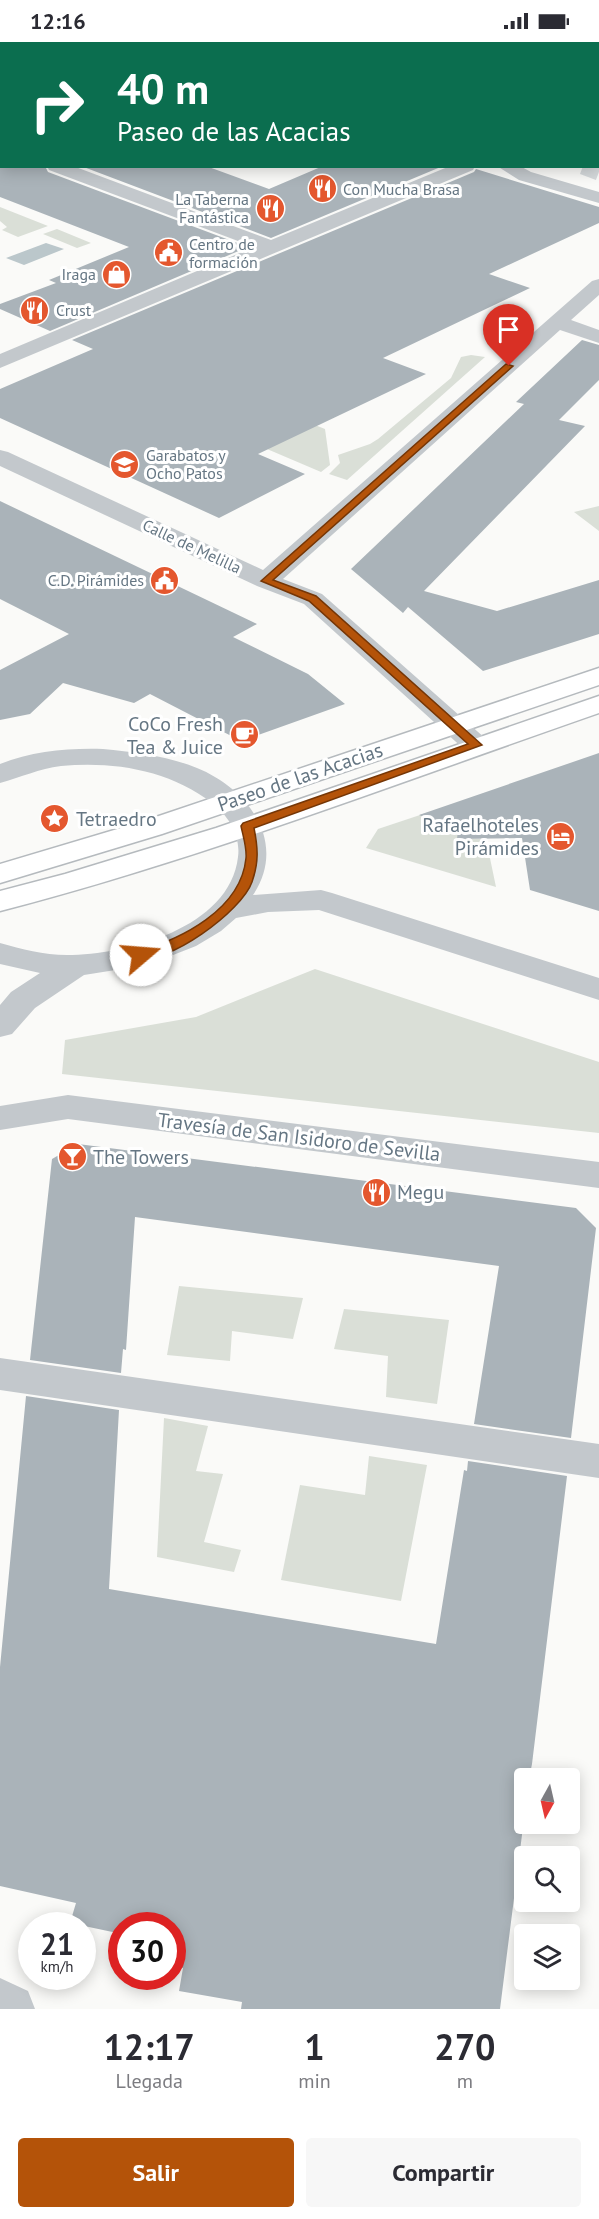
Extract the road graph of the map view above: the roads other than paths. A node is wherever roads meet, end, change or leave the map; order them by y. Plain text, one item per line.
1 (60, 168) edge
2 (462, 168) edge
3 (509, 168) edge
4 (599, 198) edge
5 (272, 247) junction
6 (599, 285) edge
7 (559, 323) junction
8 (599, 337) edge
9 (4, 357) edge
10 (0, 457) edge
11 (266, 581) junction
12 (599, 676) edge
13 (599, 704) edge
14 (453, 723) junction
15 (476, 745) junction
16 (0, 774) edge
17 (239, 814) junction
18 (0, 874) edge
19 (0, 901) edge
20 (225, 910) junction
21 (0, 953) edge
22 (76, 965) junction
23 (599, 989) edge
24 (0, 1026) edge
25 (0, 1118) edge
26 (599, 1174) edge
27 (0, 1374) edge
28 (599, 1461) edge
29 (0, 2003) edge
30 (10, 2009) edge

1 - 5 street
2 - 5 street
3 - 4 street
5 - 9 street
6 - 7 street
7 - 8 street
7 - 11 street
10 - 11 street, Calle de Melilla
11 - 14 street, Calle de Melilla
12 - 14 main road, Paseo de las Acacias
13 - 15 main road, Paseo de las Acacias
14 - 15 street, Calle de Melilla
14 - 17 main road, Paseo de las Acacias
15 - 17 main road, Paseo de las Acacias
16 - 17 street
17 - 18 main road, Paseo de las Acacias
17 - 19 main road, Paseo de las Acacias
17 - 20 street
20 - 22 street
20 - 23 street
21 - 22 street
22 - 24 street
25 - 26 street, Travesía de San Isidoro de Sevilla
27 - 28 street
29 - 30 street

